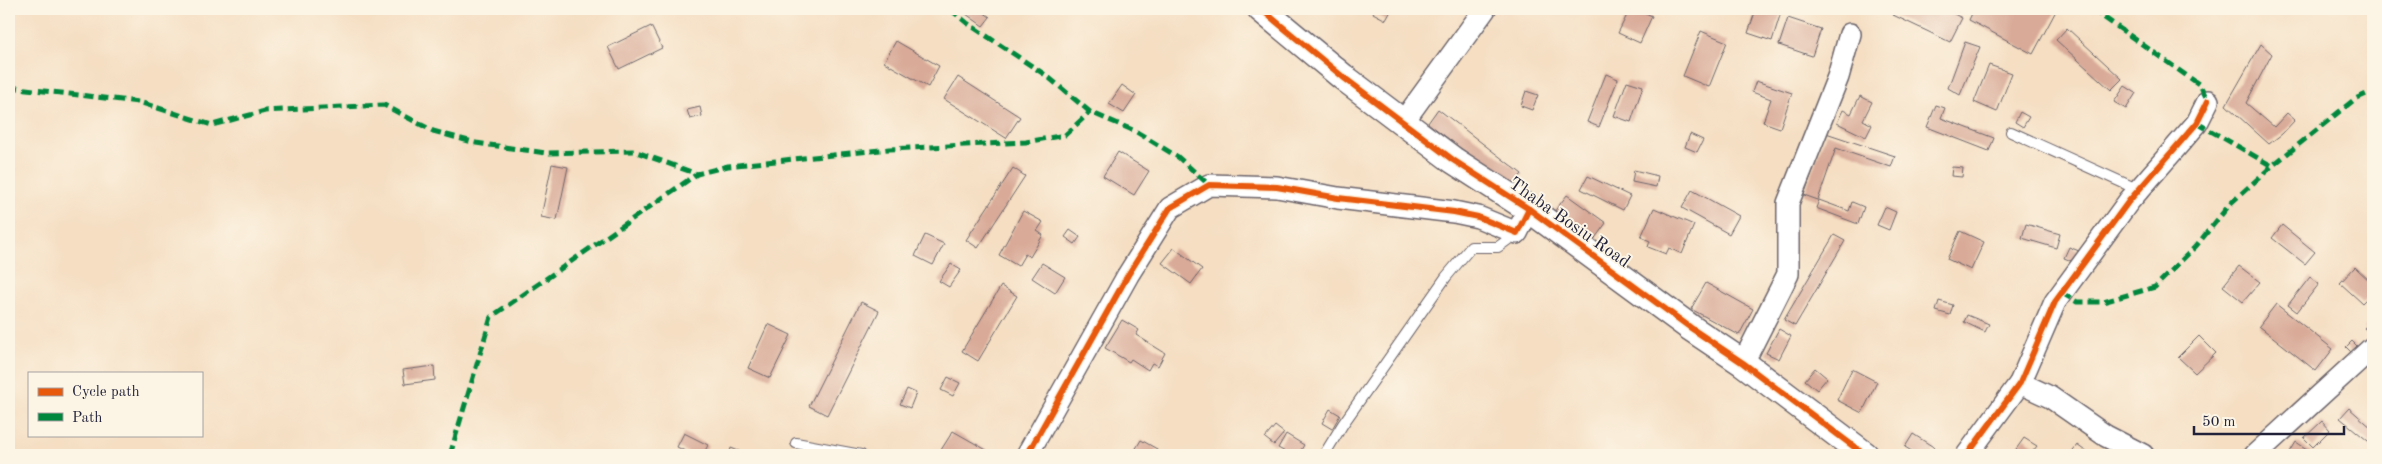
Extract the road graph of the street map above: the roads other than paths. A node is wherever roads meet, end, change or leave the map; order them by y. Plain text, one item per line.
1 (1262, 9) edge
2 (1485, 9) edge
3 (1850, 34) dead end
4 (2208, 101) dead end
5 (1403, 122) junction
6 (2011, 132) dead end
7 (2139, 190) junction
8 (1529, 209) junction
9 (1517, 233) junction
10 (2373, 347) edge
11 (1743, 364) junction
12 (2020, 383) junction
13 (796, 443) dead end
14 (861, 455) edge
15 (1027, 455) edge
16 (1324, 455) edge
17 (1865, 455) edge
18 (1967, 455) edge
19 (2143, 455) edge
20 (2255, 455) edge

1 - 5 street, Thaba Bosiu Road
2 - 5 street
3 - 11 street
4 - 7 street
5 - 8 street, Thaba Bosiu Road
6 - 7 lane
7 - 12 street
8 - 9 street
8 - 11 street, Thaba Bosiu Road
9 - 15 street
9 - 16 lane
10 - 20 street
11 - 17 street, Thaba Bosiu Road
12 - 18 street
12 - 19 street
13 - 14 lane

